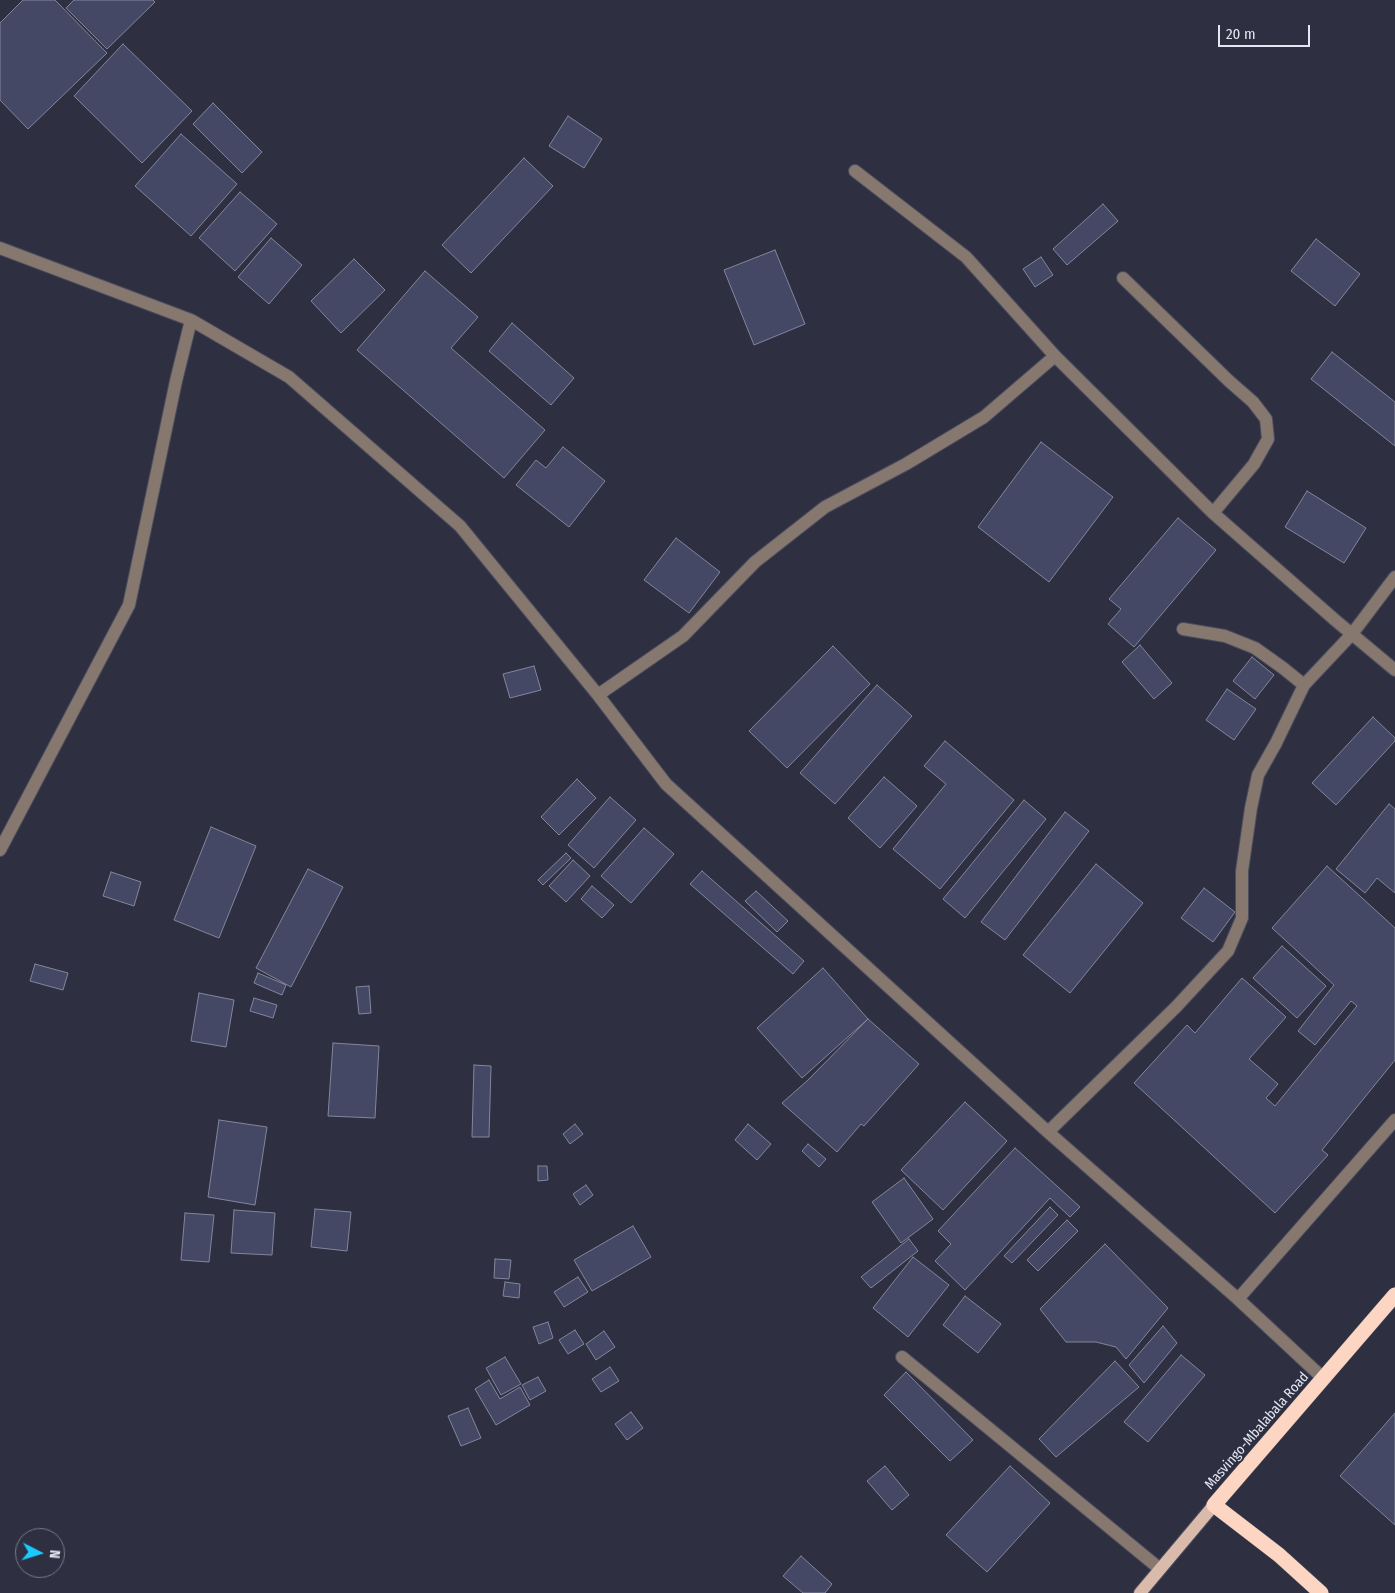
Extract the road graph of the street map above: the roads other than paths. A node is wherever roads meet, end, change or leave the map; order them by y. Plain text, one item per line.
1 (855, 171) dead end
2 (0, 248) edge
3 (1123, 278) dead end
4 (191, 320) junction
5 (1055, 356) junction
6 (1213, 514) junction
7 (1395, 577) edge
8 (1183, 629) dead end
9 (1352, 634) junction
10 (1395, 670) edge
11 (1304, 685) junction
12 (598, 695) junction
13 (0, 850) edge
14 (1395, 1120) edge
15 (1048, 1132) junction
16 (1395, 1295) edge
17 (1238, 1299) junction
18 (902, 1357) dead end
19 (1324, 1379) junction
20 (1214, 1505) junction
21 (1160, 1569) junction
22 (1140, 1593) edge
23 (1321, 1593) edge

1 - 5 street
2 - 4 street
3 - 6 street
4 - 12 street
4 - 13 street
5 - 6 street
5 - 12 street
6 - 9 street
7 - 9 street
8 - 11 street
9 - 10 street
9 - 11 street
11 - 15 street
12 - 15 street
14 - 17 street
15 - 17 street
16 - 19 highway, Masvingo-Mbalabala Road
17 - 19 street
18 - 21 street
19 - 20 highway, Masvingo-Mbalabala Road
20 - 21 main road
20 - 23 highway, Masvingo-Mbalabala Road
21 - 22 main road

